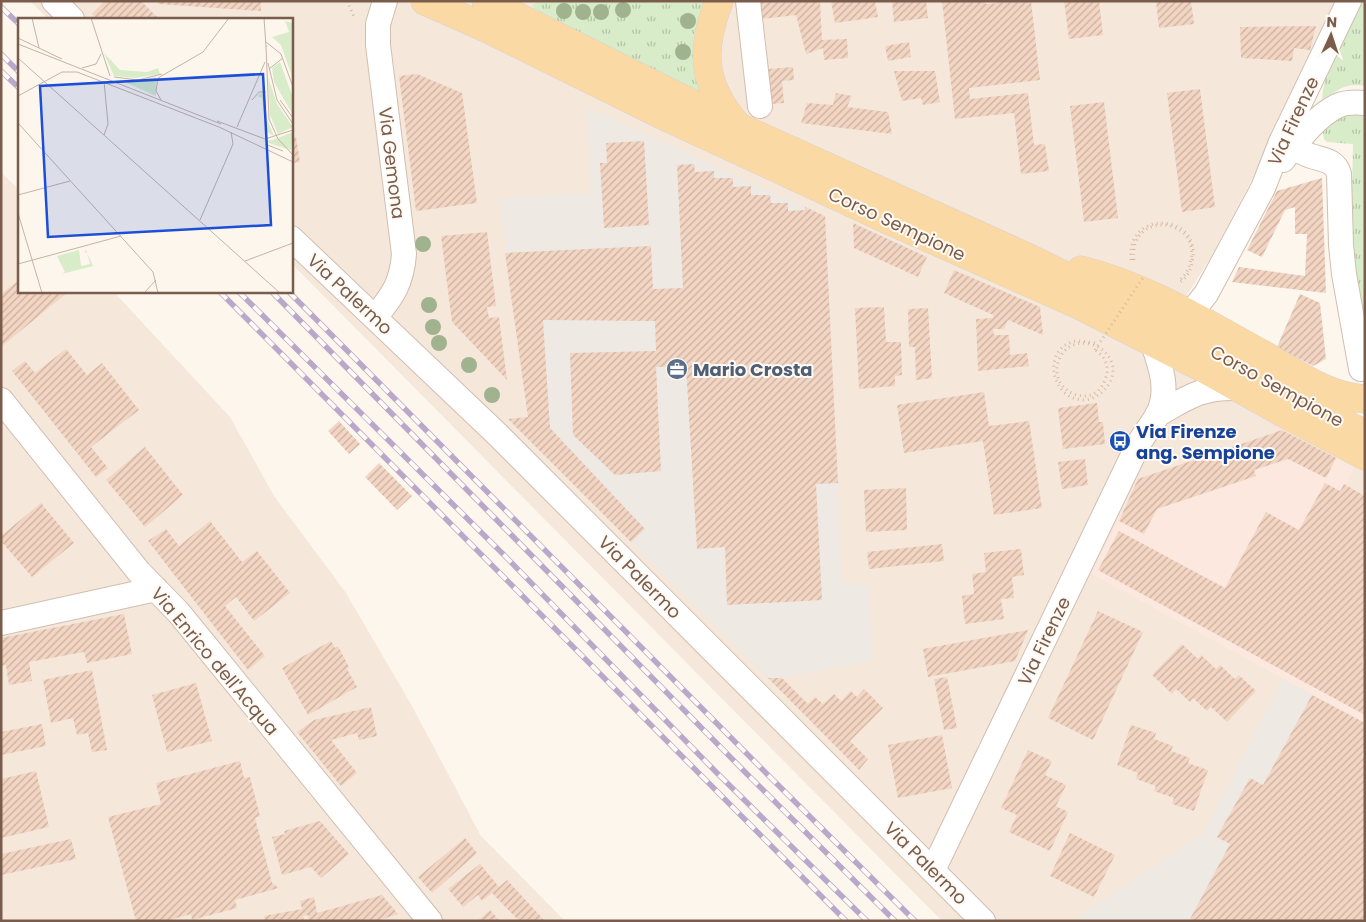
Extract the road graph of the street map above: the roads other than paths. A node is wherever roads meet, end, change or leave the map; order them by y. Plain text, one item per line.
1 (54, 1) edge
2 (385, 1) edge
3 (425, 1) edge
4 (486, 1) edge
5 (719, 1) edge
6 (748, 1) edge
7 (1349, 1) edge
8 (71, 18) edge
9 (1365, 103) edge
10 (760, 106) dead end
11 (739, 127) junction
12 (1287, 145) junction
13 (292, 239) edge
14 (1029, 258) junction
15 (1189, 314) junction
16 (375, 317) junction
17 (1152, 341) junction
18 (1361, 369) dead end
19 (1237, 388) junction
20 (1365, 399) edge
21 (1, 400) edge
22 (1157, 415) junction
23 (1365, 434) edge
24 (1365, 456) edge
25 (156, 589) junction
26 (1, 623) edge
27 (933, 870) junction
28 (430, 921) edge
29 (984, 921) edge

1 - 8 street
2 - 16 street, Via Gemona
3 - 17 main road, Corso Sempione
4 - 11 main road, Corso Sempione
5 - 11 main road
6 - 10 street
7 - 12 street, Via Firenze
9 - 12 street, Via Firenze
11 - 14 main road, Corso Sempione
12 - 15 street, Via Firenze
12 - 18 street
13 - 16 street, Via Palermo
14 - 15 main road
14 - 23 main road, Corso Sempione
15 - 20 main road
16 - 27 street, Via Palermo
17 - 19 main road, Corso Sempione
17 - 22 street, Via Firenze
19 - 22 street, Via Firenze
19 - 24 main road, Corso Sempione
21 - 25 street, Via Enrico dell'Acqua
22 - 27 street, Via Firenze
25 - 26 street
25 - 28 street, Via Enrico dell'Acqua
27 - 29 street, Via Palermo

